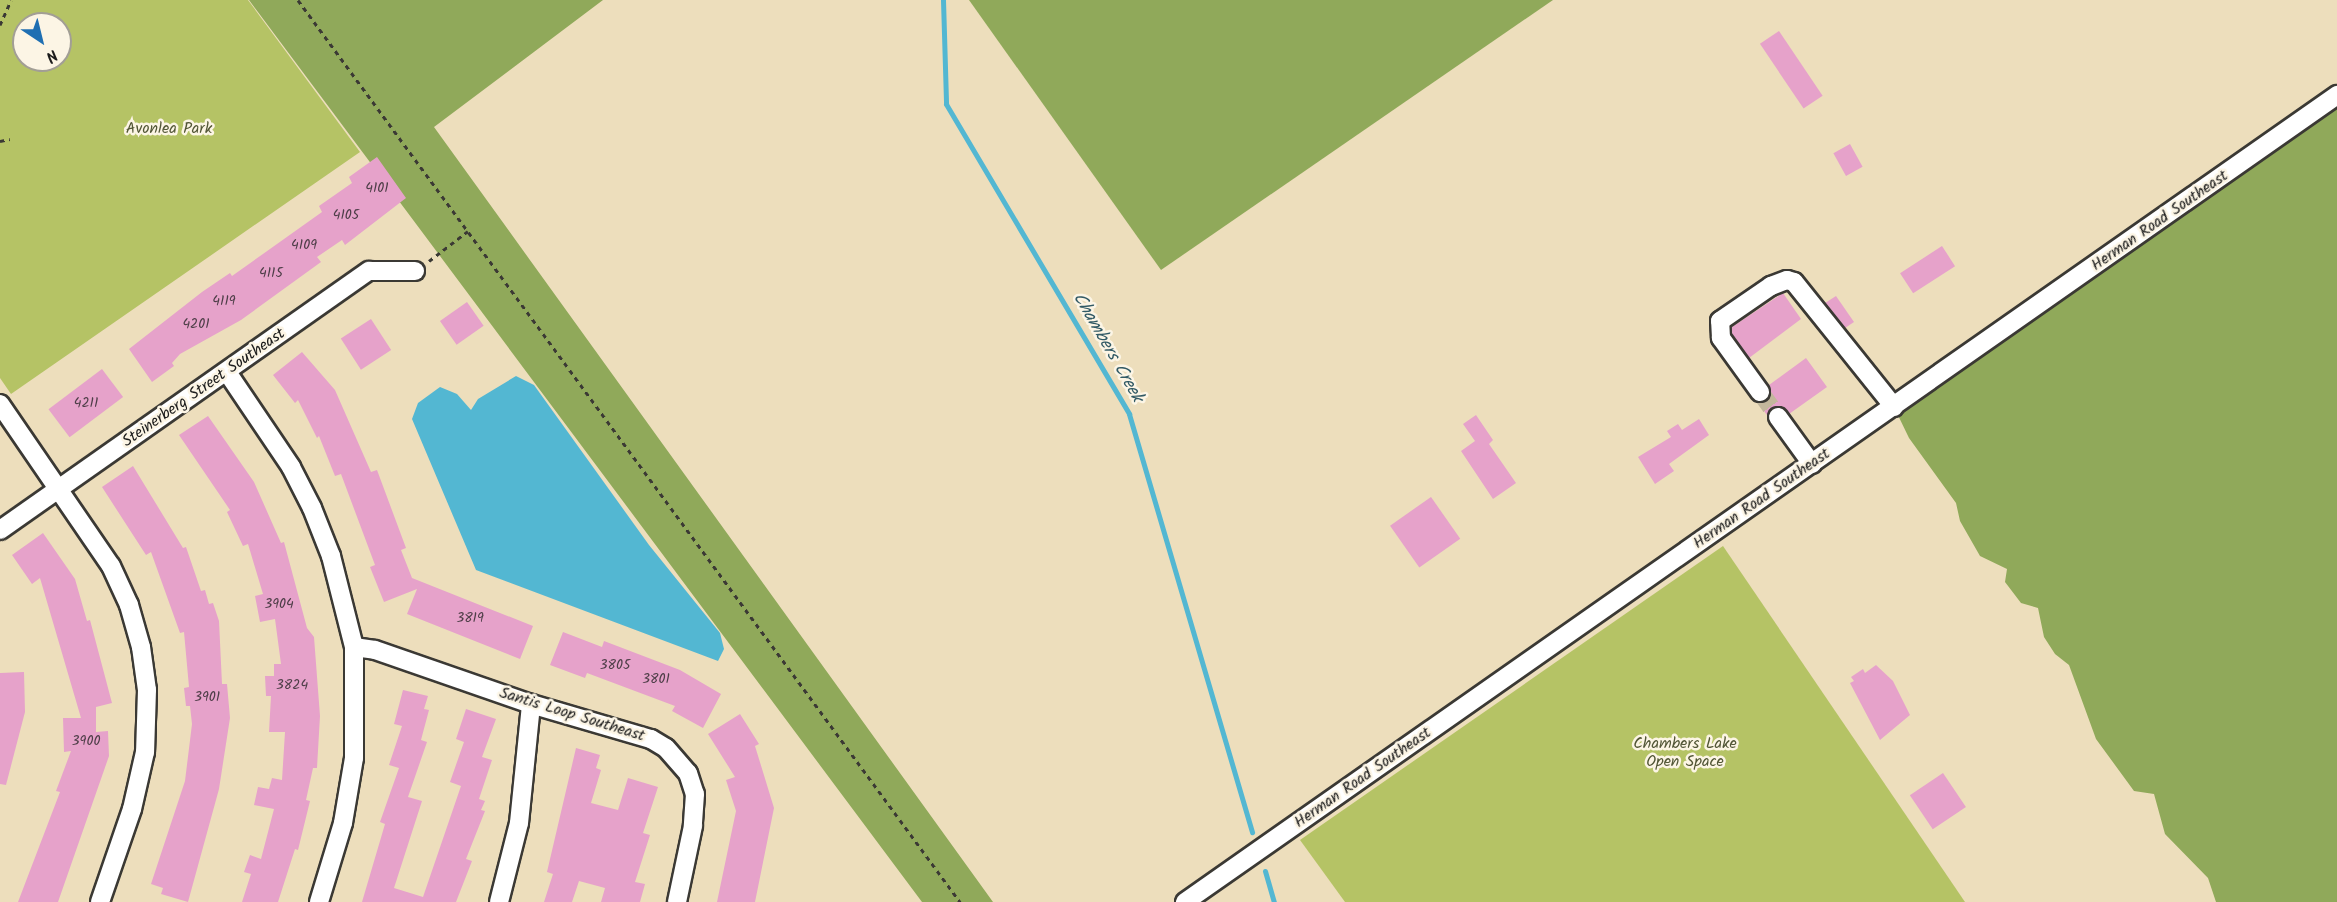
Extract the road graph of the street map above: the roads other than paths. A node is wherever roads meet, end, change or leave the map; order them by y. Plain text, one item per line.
1 (2337, 95) edge
2 (415, 271) road end
3 (227, 372) junction
4 (1760, 392) tunnel mouth
5 (0, 404) edge
6 (1894, 407) junction
7 (1778, 417) tunnel mouth
8 (1812, 464) junction
9 (57, 489) junction
10 (0, 530) edge
11 (354, 647) junction
12 (531, 704) junction
13 (100, 902) edge
14 (319, 902) edge
15 (499, 902) edge
16 (677, 902) edge
17 (1185, 902) edge

1 - 6 street, Herman Road Southeast
2 - 3 street, Steinerberg Street Southeast
3 - 9 street, Steinerberg Street Southeast
3 - 11 street
4 - 6 street
5 - 9 street
6 - 8 street, Herman Road Southeast
7 - 8 street
8 - 17 street, Herman Road Southeast
9 - 10 street, Steinerberg Street Southeast
9 - 13 street
11 - 12 street, Santis Loop Southeast
11 - 14 street
12 - 15 street
12 - 16 street, Santis Loop Southeast

